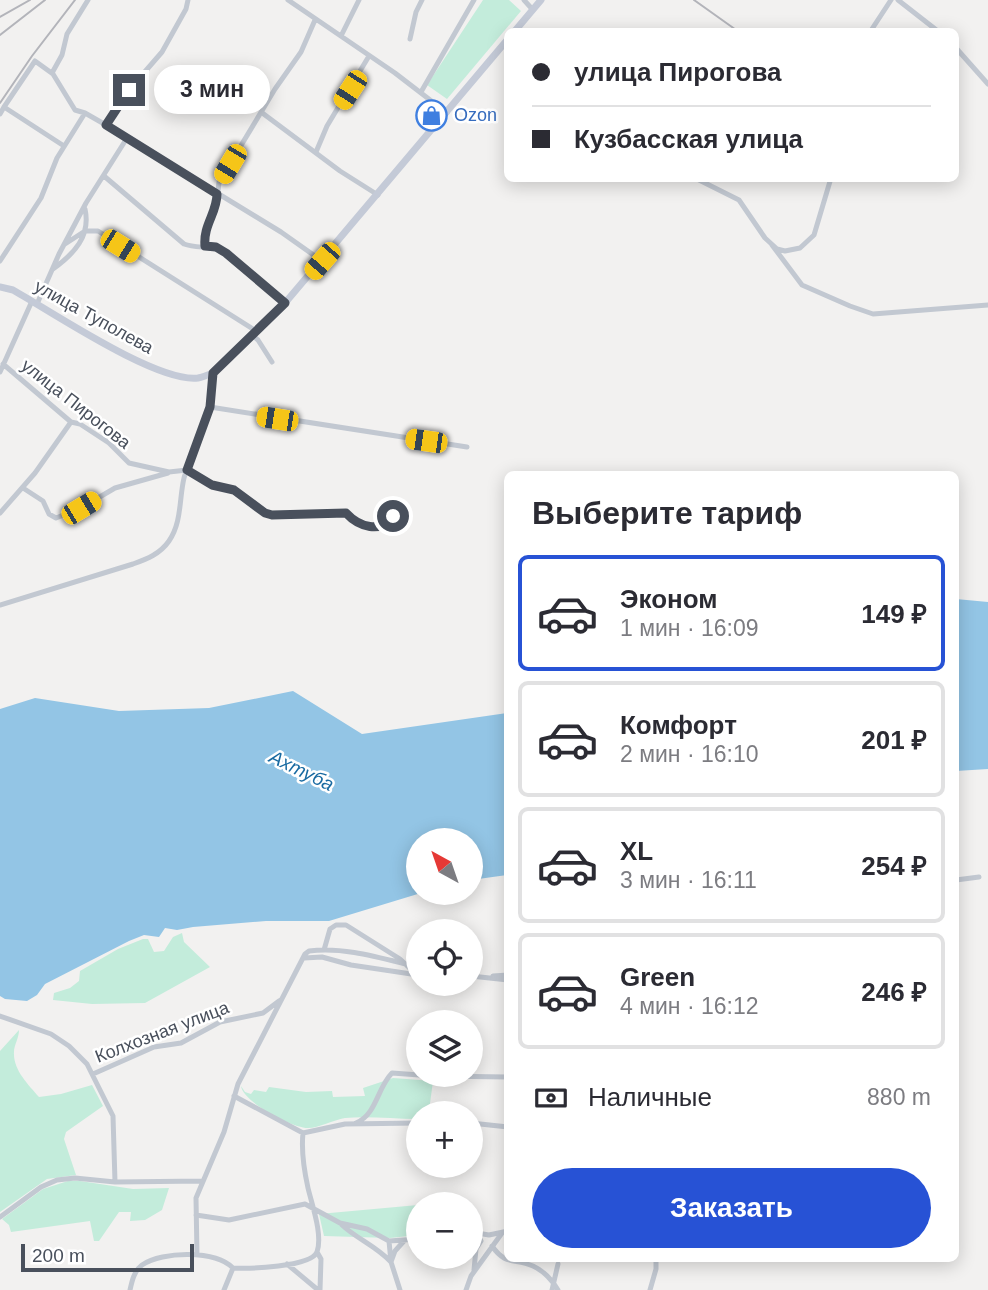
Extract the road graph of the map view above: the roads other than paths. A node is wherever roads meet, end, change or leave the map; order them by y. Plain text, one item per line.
1 (88, 0) edge
2 (188, 0) edge
3 (288, 0) edge
4 (359, 0) edge
5 (422, 0) edge
6 (524, 0) edge
7 (541, 0) edge
8 (891, 0) edge
9 (898, 0) edge
10 (474, 2) edge
11 (533, 10) junction
12 (315, 20) junction
13 (517, 28) edge
14 (873, 28) edge
15 (934, 28) edge
16 (341, 36) junction
17 (410, 39) dead end
18 (504, 46) edge
19 (959, 51) edge
20 (369, 55) junction
21 (52, 73) junction
22 (988, 84) edge
23 (421, 92) junction
24 (4, 107) junction
25 (261, 112) junction
26 (85, 113) junction
27 (447, 113) junction
28 (0, 114) edge
29 (106, 125) junction
30 (127, 138) junction
31 (64, 146) junction
32 (316, 152) junction
33 (104, 176) junction
34 (703, 182) edge
35 (830, 182) edge
36 (217, 194) junction
37 (378, 195) junction
38 (84, 208) junction
39 (85, 231) junction
40 (65, 244) junction
41 (772, 245) junction
42 (205, 246) junction
43 (0, 261) edge
44 (322, 261) junction
45 (53, 269) junction
46 (0, 287) edge
47 (34, 302) junction
48 (285, 303) junction
49 (988, 305) edge
50 (255, 334) junction
51 (272, 362) dead end
52 (3, 364) junction
53 (0, 372) edge
54 (213, 373) junction
55 (210, 407) junction
56 (71, 422) junction
57 (467, 447) dead end
58 (187, 470) junction
59 (169, 472) junction
60 (23, 488) junction
61 (394, 505) dead end
62 (0, 513) edge
63 (0, 605) edge
64 (979, 877) dead end
65 (959, 880) edge
66 (324, 950) junction
67 (304, 958) junction
68 (406, 964) edge
69 (406, 965) edge
70 (406, 973) edge
71 (483, 977) edge
72 (504, 978) edge
73 (279, 1001) junction
74 (0, 1016) edge
75 (93, 1074) junction
76 (504, 1077) edge
77 (234, 1096) junction
78 (406, 1123) edge
79 (353, 1124) junction
80 (483, 1124) edge
81 (504, 1127) edge
82 (303, 1133) junction
83 (203, 1181) junction
84 (115, 1182) junction
85 (312, 1207) junction
86 (196, 1215) junction
87 (0, 1217) edge
88 (340, 1223) junction
89 (504, 1232) edge
90 (504, 1233) edge
91 (483, 1234) edge
92 (389, 1241) junction
93 (404, 1241) joint
94 (492, 1246) junction
95 (317, 1252) junction
96 (197, 1255) junction
97 (504, 1259) edge
98 (391, 1262) junction
99 (517, 1262) edge
100 (655, 1262) edge
101 (287, 1264) junction
102 (558, 1264) dead end
103 (233, 1268) junction
104 (472, 1269) edge
105 (471, 1276) junction
106 (555, 1288) edge
107 (649, 1289) edge
108 (130, 1290) edge
109 (224, 1290) edge
110 (319, 1290) edge
111 (400, 1290) edge
112 (466, 1290) edge

1 - 21 street
2 - 29 street
3 - 12 street
4 - 16 street
5 - 17 street
6 - 11 street
7 - 11 main road
8 - 14 street
9 - 15 street
10 - 23 street
11 - 13 main road
12 - 16 street
12 - 25 street
16 - 20 street
18 - 27 main road
19 - 22 street
20 - 23 street
20 - 32 street
21 - 24 street
21 - 26 street
23 - 27 street
24 - 28 street
24 - 31 street
25 - 32 street
25 - 36 street
26 - 29 street
26 - 31 street
27 - 37 main road
29 - 30 street
30 - 33 street
30 - 36 street
31 - 43 street
32 - 37 street
33 - 38 street
33 - 42 street
34 - 41 street
35 - 41 street
36 - 42 street
36 - 44 street
37 - 44 main road
38 - 39 street
38 - 40 street
39 - 40 street
39 - 45 street
39 - 50 street
40 - 45 street
41 - 49 street
42 - 48 street
44 - 48 main road
45 - 47 street
46 - 47 main road, улица Туполева
47 - 52 street
47 - 54 main road, улица Туполева
48 - 50 main road
50 - 51 street
50 - 54 main road
52 - 53 street
52 - 56 street, улица Пирогова
54 - 55 street
55 - 57 street
55 - 58 street
56 - 59 street, улица Пирогова
56 - 60 street
58 - 59 street, улица Пирогова
58 - 61 street
58 - 63 street
59 - 60 street
60 - 62 street
64 - 65 street
66 - 67 street
66 - 68 street
66 - 69 street
67 - 70 street
67 - 73 street
71 - 72 street
73 - 75 street, Колхозная улица
73 - 77 street
74 - 75 street, Колхозная улица
75 - 84 street, Колхозная улица
76 - 79 street
77 - 82 street
77 - 83 street
78 - 79 street
79 - 82 street
80 - 81 street
82 - 85 street
83 - 84 street
83 - 86 street
84 - 87 street
85 - 86 street
85 - 88 street
85 - 95 street
86 - 96 street
88 - 92 street
88 - 98 street
89 - 91 street
90 - 94 street
92 - 93 street
92 - 98 street
93 - 98 street
94 - 97 street
94 - 105 street
95 - 101 street
95 - 110 street
96 - 103 street
96 - 108 street
98 - 111 street
99 - 106 street
100 - 107 street
101 - 103 street
101 - 110 street
102 - 106 street
103 - 109 street
104 - 105 street
105 - 112 street

